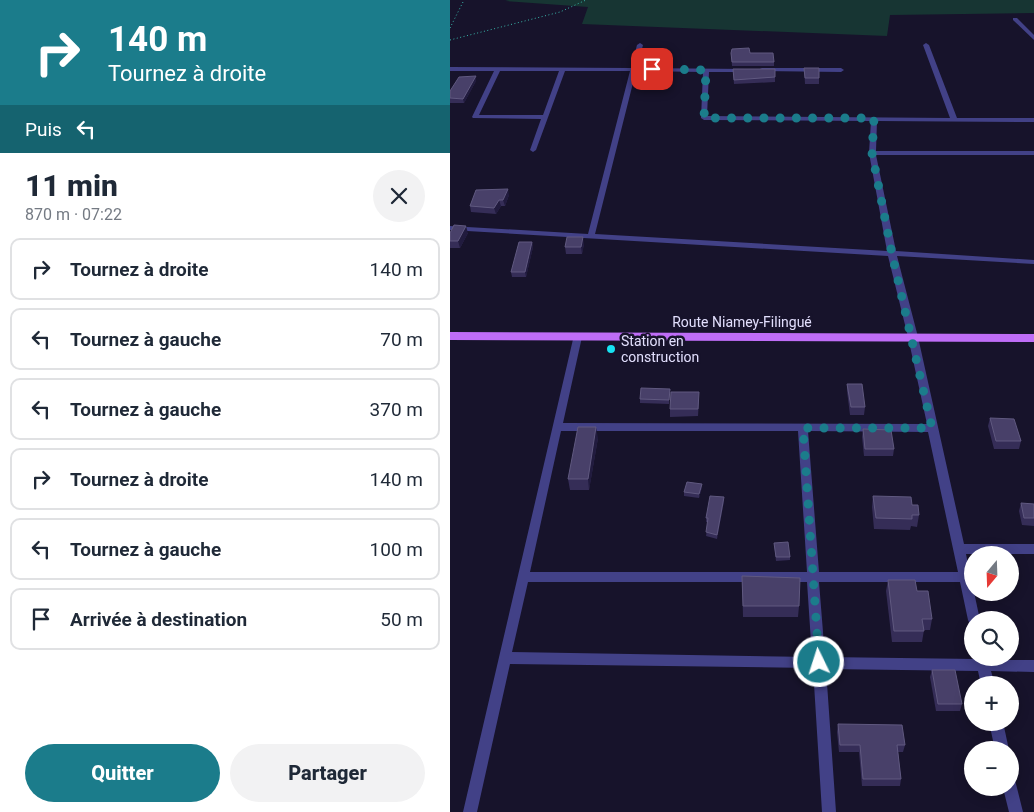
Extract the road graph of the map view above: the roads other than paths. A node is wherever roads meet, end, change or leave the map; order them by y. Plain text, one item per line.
1 (1015, 20) dead end
2 (1034, 38) edge
3 (640, 45) dead end
4 (926, 45) dead end
5 (450, 69) edge
6 (498, 69) junction
7 (563, 69) junction
8 (633, 69) junction
9 (706, 70) junction
10 (841, 70) dead end
11 (545, 117) junction
12 (874, 118) junction
13 (954, 119) junction
14 (1034, 120) edge
15 (533, 150) dead end
16 (872, 153) junction
17 (1034, 153) edge
18 (450, 228) edge
19 (591, 236) junction
20 (892, 254) junction
21 (1034, 262) edge
22 (450, 336) edge
23 (577, 337) junction
24 (913, 337) junction
25 (1034, 338) edge
26 (556, 427) junction
27 (803, 428) junction
28 (932, 428) junction
29 (958, 548) junction
30 (1034, 549) edge
31 (964, 573) edge
32 (523, 577) junction
33 (813, 577) junction
34 (964, 577) edge
35 (505, 658) junction
36 (964, 661) edge
37 (819, 662) junction
38 (1019, 665) edge
39 (1034, 666) edge
40 (1012, 796) edge
41 (470, 812) edge
42 (829, 812) edge
43 (1016, 812) edge

1 - 2 street
3 - 8 street
4 - 13 street
5 - 6 street
6 - 7 street
6 - 11 street
7 - 8 street
7 - 11 street
8 - 9 street
8 - 19 street
9 - 10 street
9 - 12 street
11 - 15 street
12 - 13 street
12 - 16 street
13 - 14 street
16 - 17 street
16 - 20 street
18 - 19 street
19 - 20 street
20 - 21 street
20 - 24 street
22 - 23 main road, Route Niamey-Filingué
23 - 24 main road, Route Niamey-Filingué
23 - 26 street
24 - 25 main road, Route Niamey-Filingué
24 - 28 street
26 - 27 street
26 - 32 street
27 - 28 street
27 - 33 street
28 - 29 street
29 - 30 street
29 - 31 street
32 - 33 street
32 - 35 street
33 - 34 street
33 - 37 street
35 - 37 street
35 - 41 street
36 - 37 street
37 - 42 street
38 - 39 street
40 - 43 street

